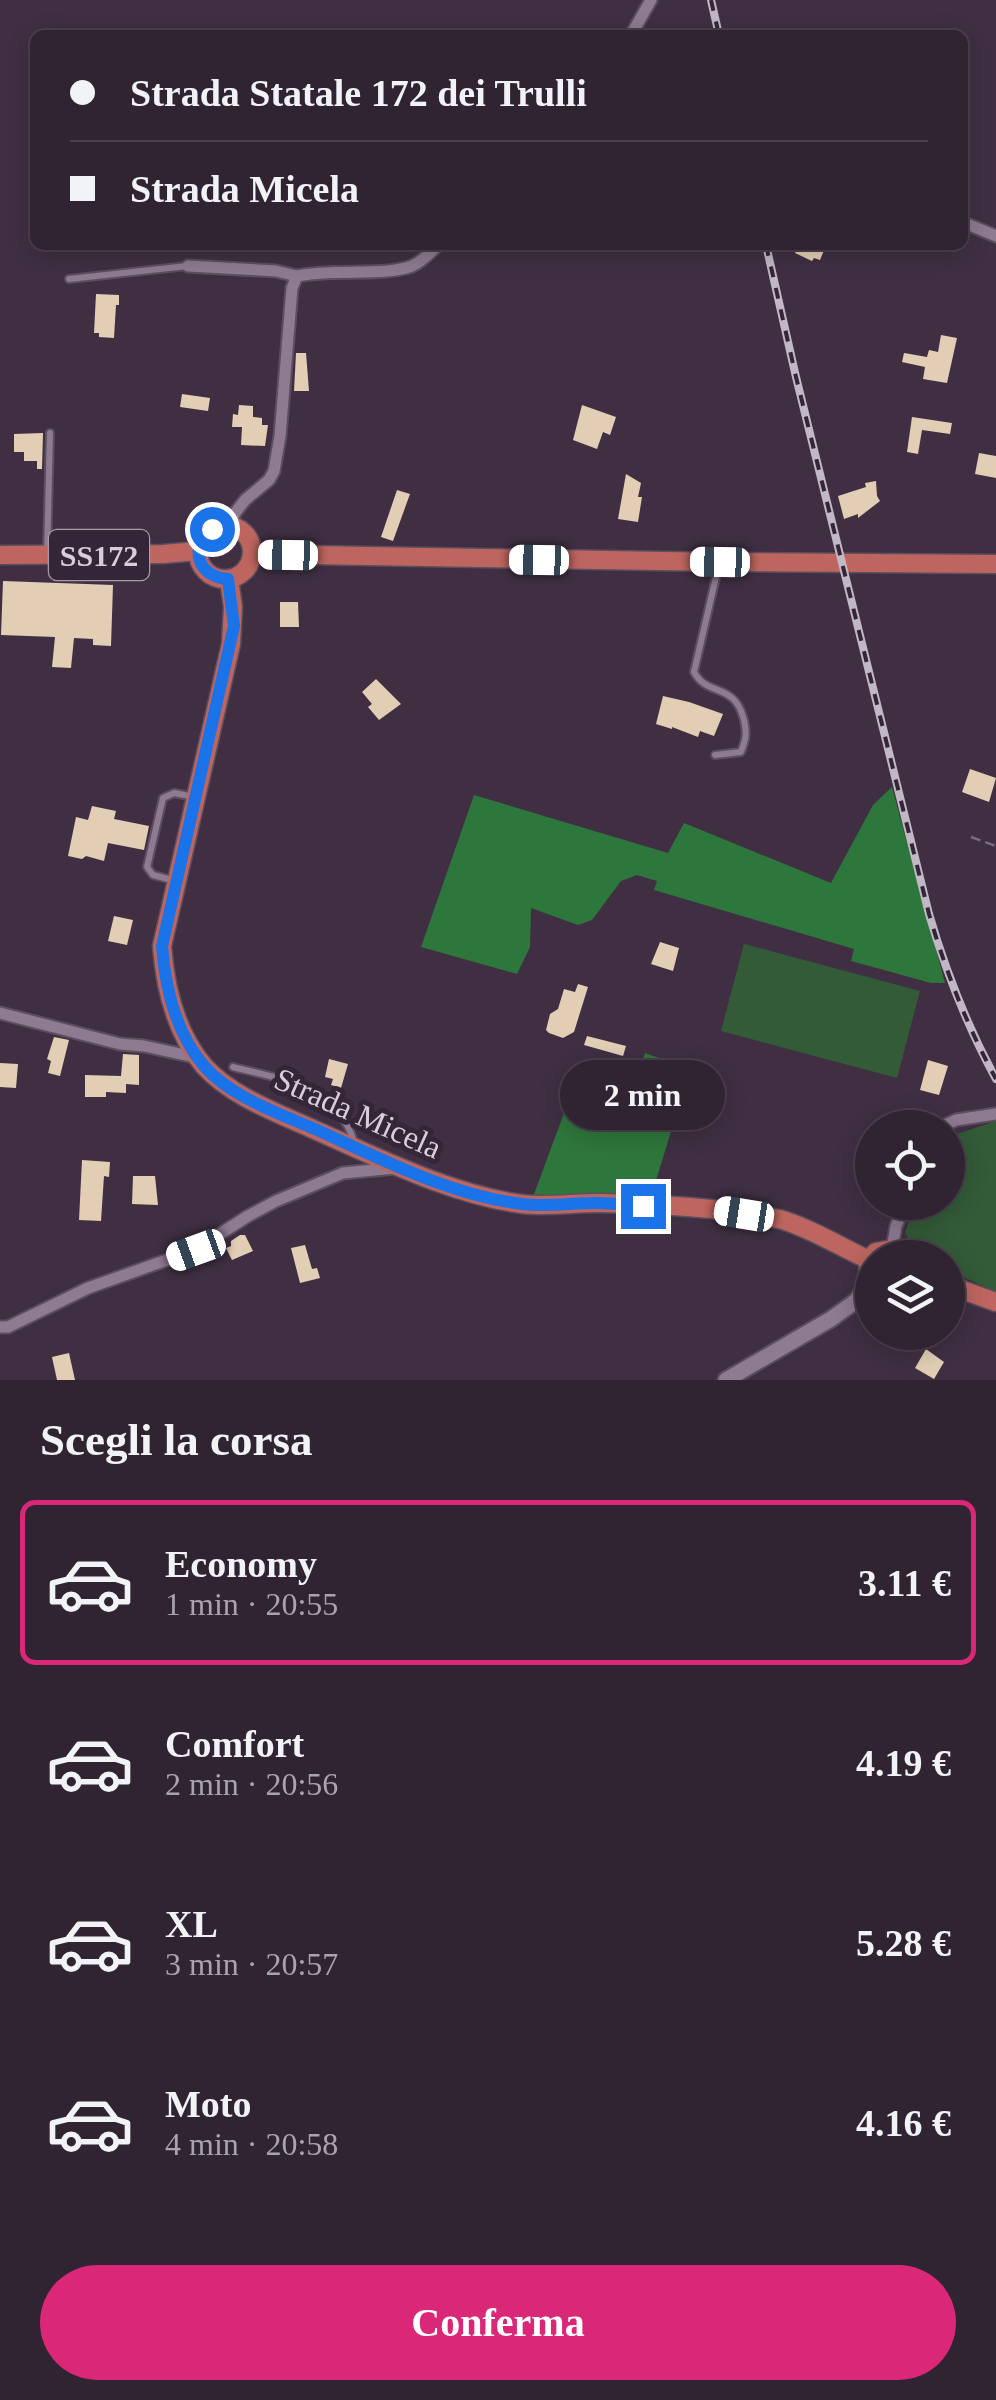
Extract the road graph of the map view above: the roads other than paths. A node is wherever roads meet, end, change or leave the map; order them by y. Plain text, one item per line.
1 (651, 0) edge
2 (634, 30) edge
3 (968, 224) edge
4 (996, 236) edge
5 (433, 250) edge
6 (188, 266) joint
7 (298, 276) junction
8 (70, 279) dead end
9 (50, 434) dead end
10 (230, 526) junction
11 (198, 551) junction
12 (252, 554) junction
13 (0, 555) edge
14 (47, 555) junction
15 (720, 562) junction
16 (996, 564) edge
17 (228, 579) junction
18 (715, 755) dead end
19 (196, 797) junction
20 (176, 881) junction
21 (0, 1013) edge
22 (199, 1058) junction
23 (233, 1067) dead end
24 (996, 1114) edge
25 (965, 1119) edge
26 (356, 1148) junction
27 (400, 1168) junction
28 (855, 1253) edge
29 (965, 1291) edge
30 (855, 1302) edge
31 (996, 1302) edge
32 (0, 1326) edge
33 (726, 1380) edge

1 - 2 street
3 - 4 street
5 - 7 street
6 - 7 street
6 - 8 lane
7 - 10 street
9 - 14 lane
10 - 11 main road
10 - 12 main road
11 - 14 main road, SS172
11 - 17 main road
12 - 15 main road
12 - 17 main road
13 - 14 main road, SS172
15 - 16 main road
15 - 18 lane
17 - 19 main road, Strada Micela
19 - 20 main road, Strada Micela
19 - 20 lane
20 - 22 main road, Strada Micela
21 - 22 street
22 - 26 main road, Strada Micela
23 - 26 lane
24 - 25 street
26 - 27 main road, Strada Micela
27 - 28 main road, Strada Micela
27 - 32 street
29 - 31 main road
30 - 33 street

